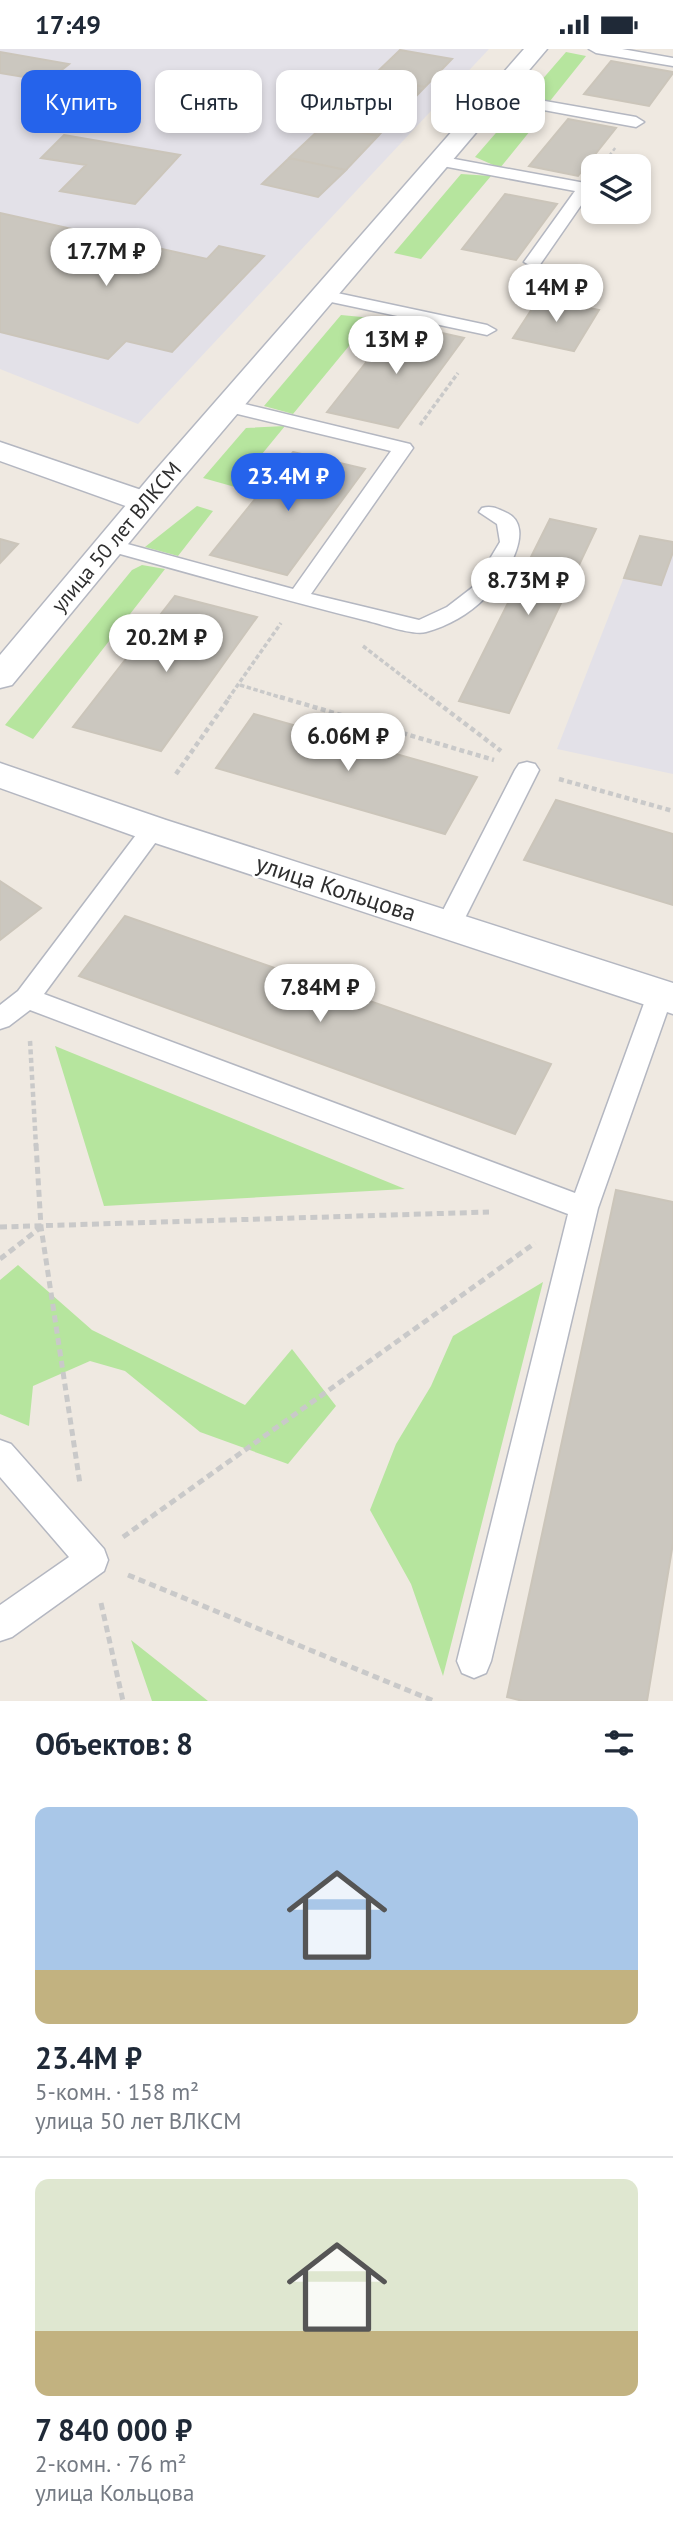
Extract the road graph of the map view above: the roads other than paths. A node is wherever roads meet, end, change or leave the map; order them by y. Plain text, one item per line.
1 (536, 49) edge
2 (596, 49) edge
3 (673, 62) edge
4 (518, 70) edge
5 (545, 106) edge
6 (636, 122) dead end
7 (463, 133) edge
8 (438, 162) junction
9 (533, 263) dead end
10 (323, 295) junction
11 (487, 330) dead end
12 (228, 406) junction
13 (0, 451) edge
14 (145, 502) junction
15 (489, 512) dead end
16 (110, 545) junction
17 (298, 597) junction
18 (0, 677) edge
19 (527, 770) road end
20 (0, 775) edge
21 (153, 829) junction
22 (449, 924) junction
23 (667, 997) edge
24 (27, 998) junction
25 (0, 1019) edge
26 (584, 1208) junction
27 (0, 1454) edge
28 (0, 1625) edge
29 (474, 1661) dead end

1 - 4 street, улица 50 лет ВЛКСМ
2 - 3 lane
5 - 6 lane
7 - 8 street, улица 50 лет ВЛКСМ
8 - 9 lane
8 - 10 street, улица 50 лет ВЛКСМ
10 - 11 lane
10 - 12 street, улица 50 лет ВЛКСМ
12 - 14 street, улица 50 лет ВЛКСМ
12 - 17 lane
13 - 14 street
14 - 16 street, улица 50 лет ВЛКСМ
15 - 17 lane
16 - 17 lane
16 - 18 street, улица 50 лет ВЛКСМ
19 - 22 lane
20 - 21 street, улица Кольцова
21 - 22 street, улица Кольцова
21 - 24 lane
22 - 23 street, улица Кольцова
23 - 26 lane
24 - 25 lane
24 - 26 lane
26 - 29 lane
27 - 28 lane

